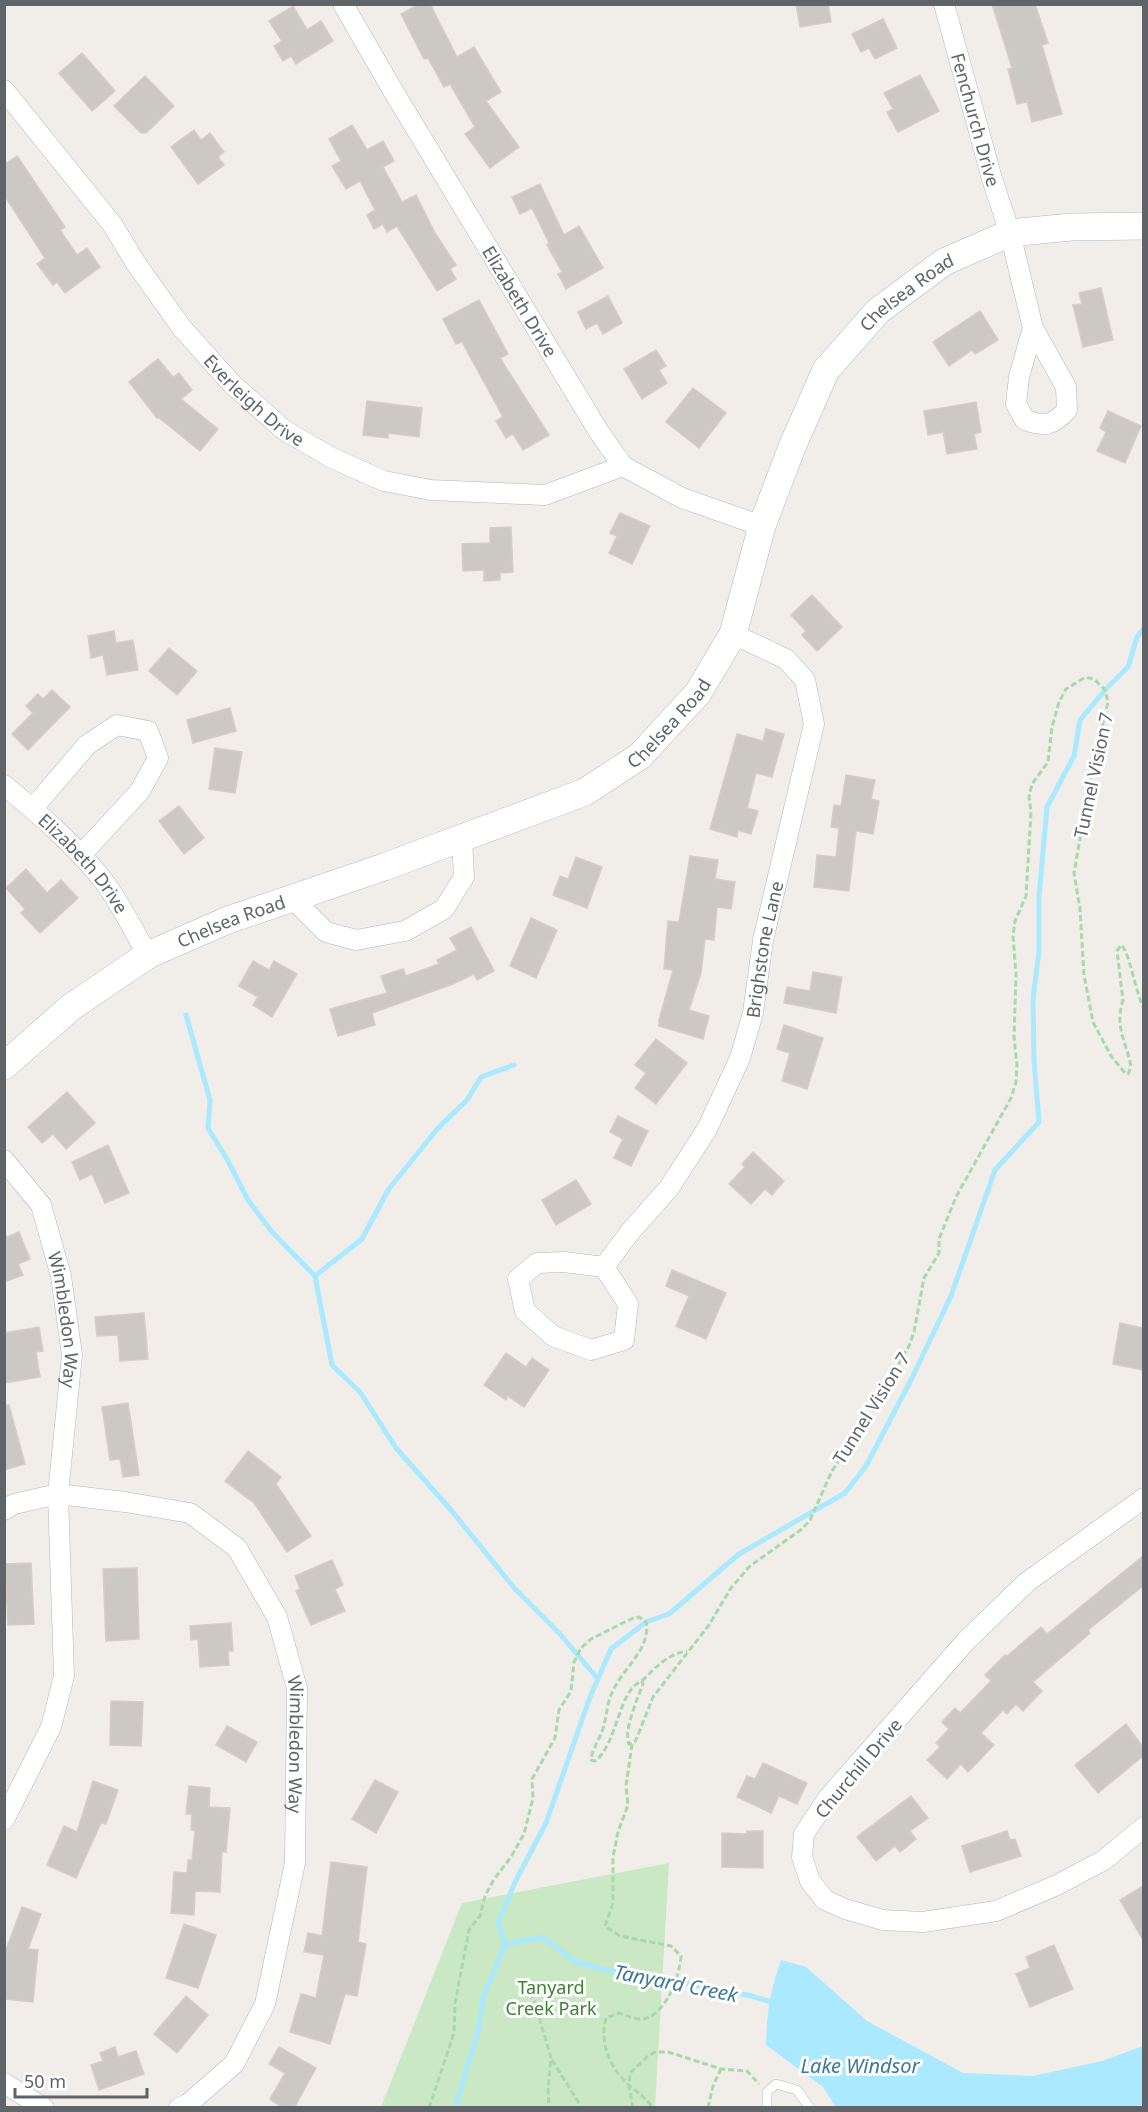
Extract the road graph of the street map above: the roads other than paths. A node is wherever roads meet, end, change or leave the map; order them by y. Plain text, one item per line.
1 (343, 4) edge
2 (944, 4) edge
3 (4, 90) edge
4 (1143, 226) edge
5 (1010, 233) junction
6 (1034, 328) dead end
7 (623, 466) junction
8 (762, 526) junction
9 (733, 634) junction
10 (4, 785) edge
11 (33, 808) junction
12 (462, 839) junction
13 (81, 855) junction
14 (293, 899) junction
15 (148, 955) junction
16 (4, 1066) edge
17 (4, 1160) edge
18 (604, 1267) junction
19 (58, 1494) junction
20 (1143, 1498) edge
21 (4, 1510) edge
22 (4, 1820) edge
23 (1143, 1827) edge
24 (4, 2083) edge
25 (44, 2108) edge
26 (179, 2108) edge
27 (767, 2108) edge
28 (810, 2108) edge

1 - 7 street, Elizabeth Drive
2 - 5 street, Fenchurch Drive
3 - 7 street, Everleigh Drive
4 - 5 street, Chelsea Road
5 - 6 street, Fenchurch Drive
5 - 8 street, Chelsea Road
7 - 8 street, Elizabeth Drive
8 - 9 street, Chelsea Road
9 - 12 street, Chelsea Road
9 - 18 street, Brighstone Lane
10 - 11 street, Elizabeth Drive
11 - 13 street, Elizabeth Drive
11 - 13 street
12 - 14 street, Chelsea Road
12 - 14 street
13 - 15 street, Elizabeth Drive
14 - 15 street, Chelsea Road
15 - 16 street, Chelsea Road
17 - 19 street, Wimbledon Way
18 - 18 street
19 - 21 street
19 - 22 street, Wimbledon Way
19 - 26 street, Wimbledon Way
20 - 23 street, Churchill Drive
24 - 25 street
27 - 28 lane

